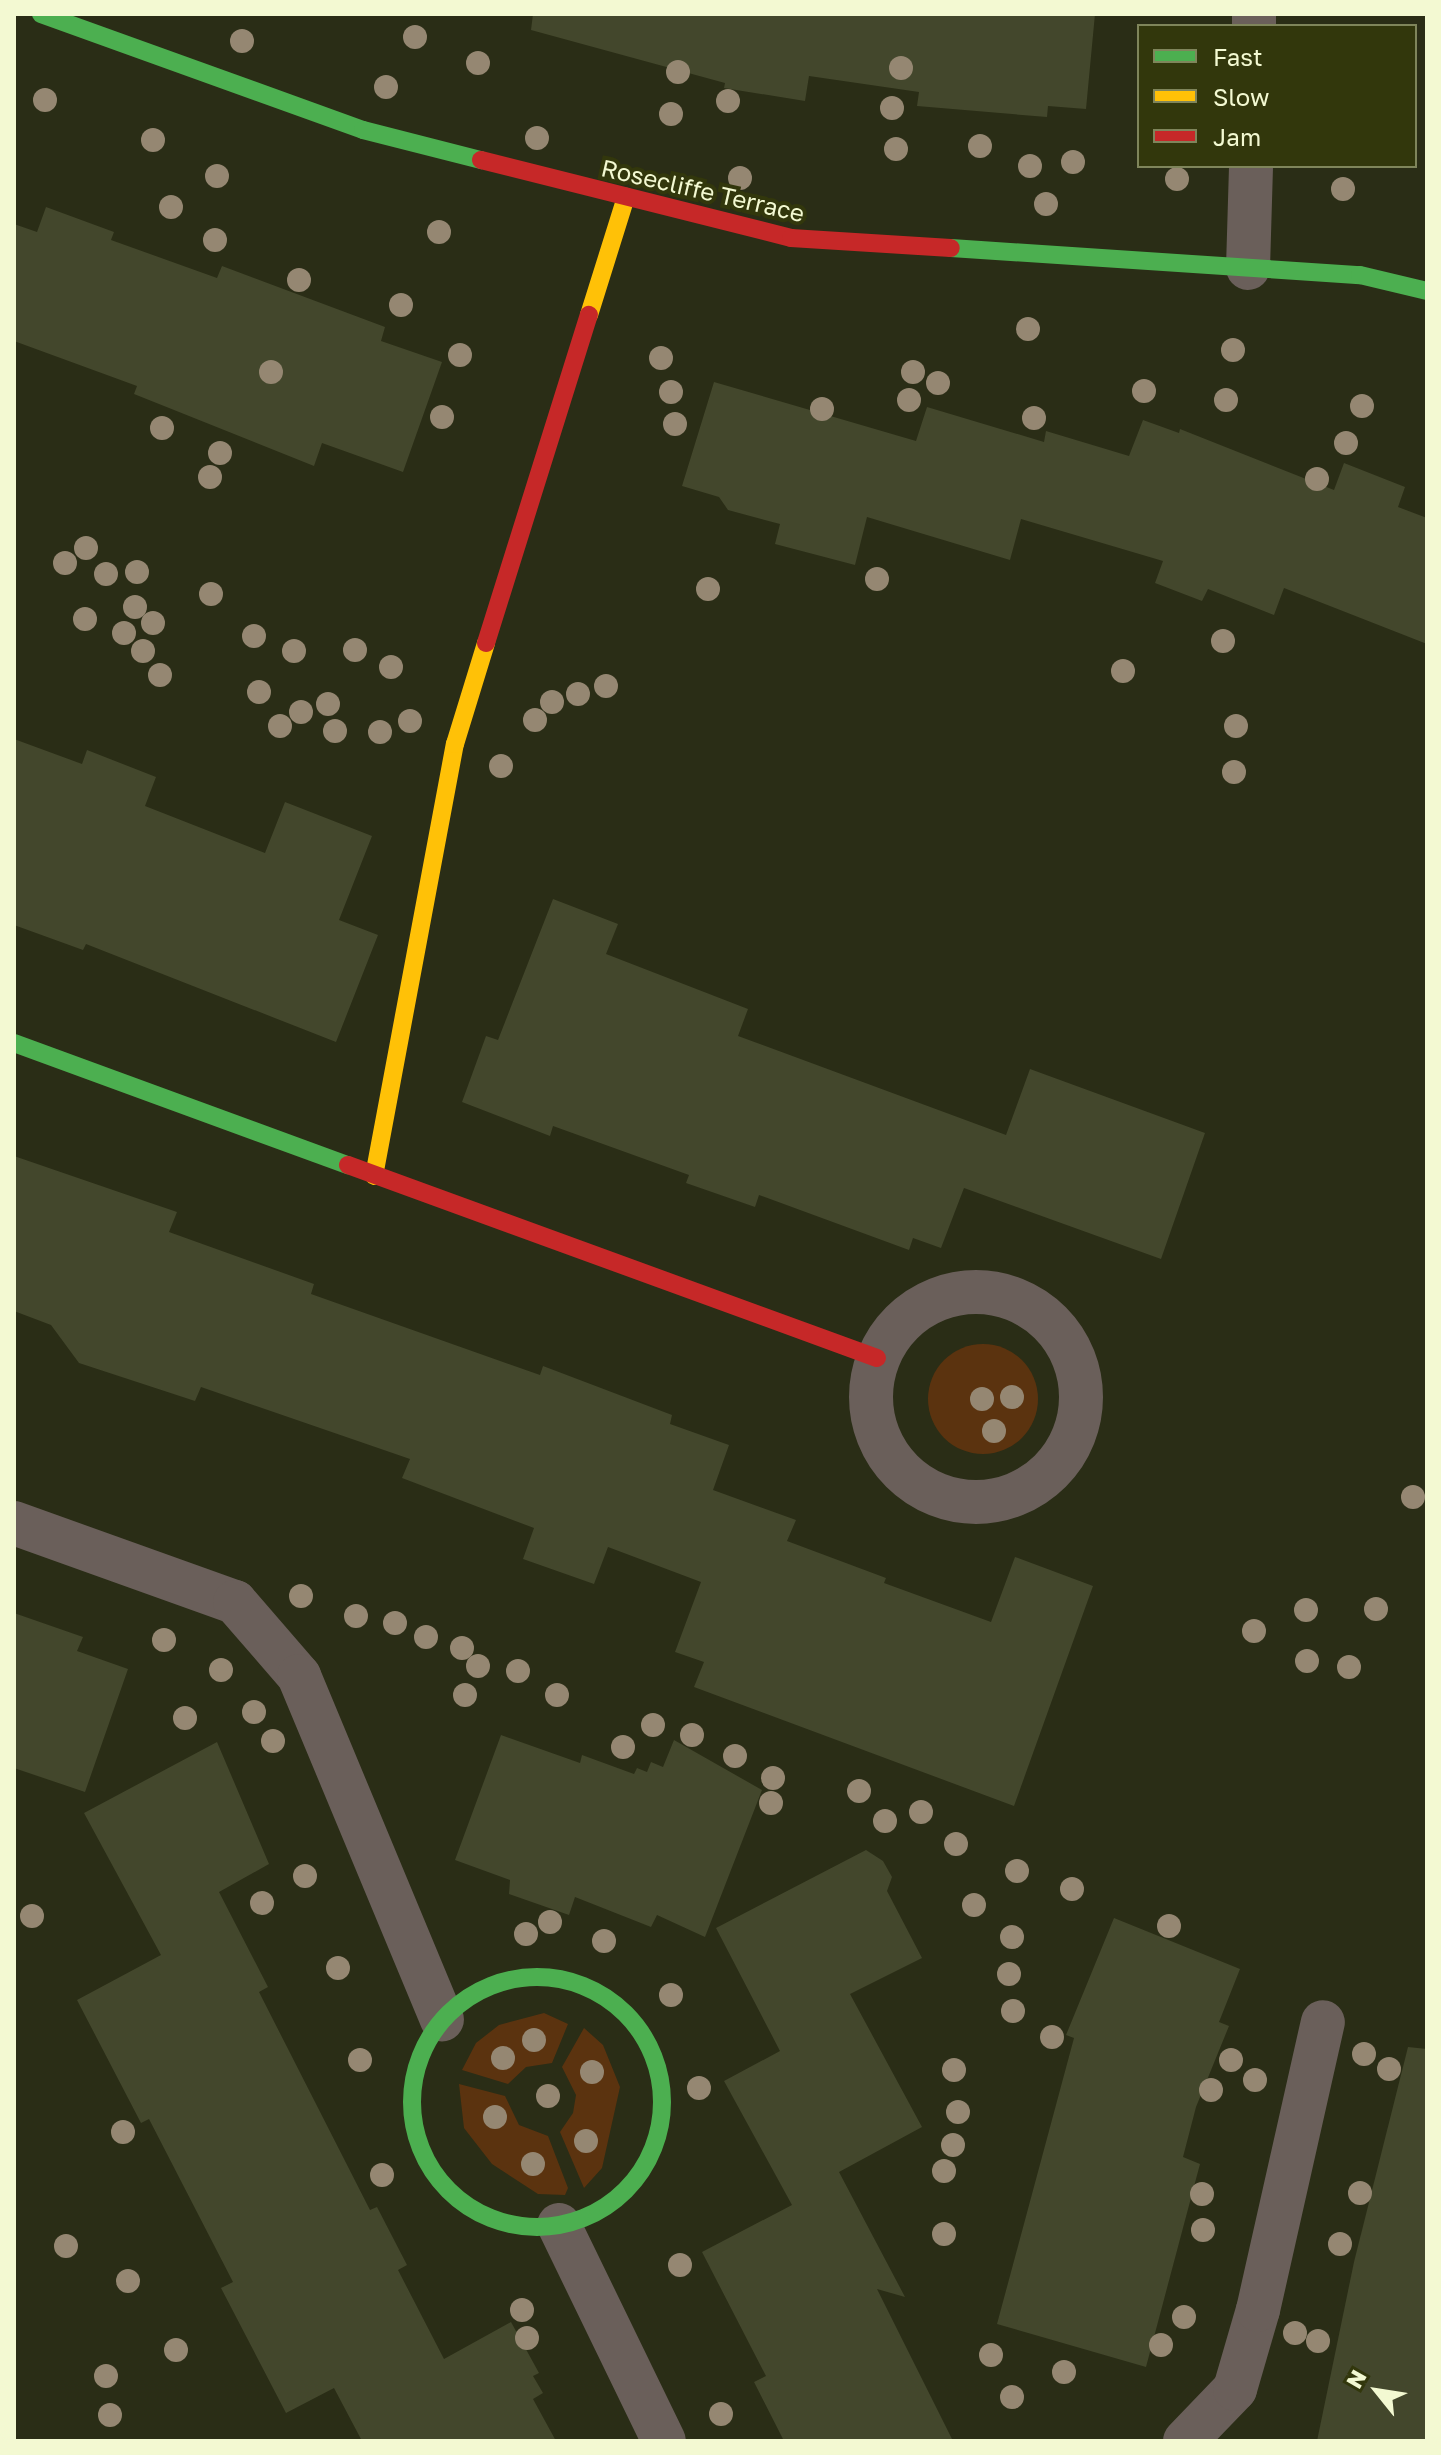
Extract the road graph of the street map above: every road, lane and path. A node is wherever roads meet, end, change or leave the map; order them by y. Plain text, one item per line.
1 (63, 18) edge
2 (1251, 168) edge
3 (626, 197) junction
4 (1248, 268) junction
5 (1427, 291) edge
6 (14, 1043) edge
7 (374, 1176) junction
8 (877, 1358) junction
9 (14, 1523) edge
10 (442, 2019) junction
11 (1323, 2022) dead end
12 (559, 2225) junction
13 (664, 2441) edge
14 (1185, 2441) edge

1 - 3 street, Rosecliffe Terrace
2 - 4 street
3 - 4 street, Rosecliffe Terrace
3 - 7 street
4 - 5 street, Rosecliffe Terrace
6 - 7 street
7 - 8 street
8 - 8 street
9 - 10 street
10 - 12 street
10 - 12 street
11 - 14 street
12 - 13 street

